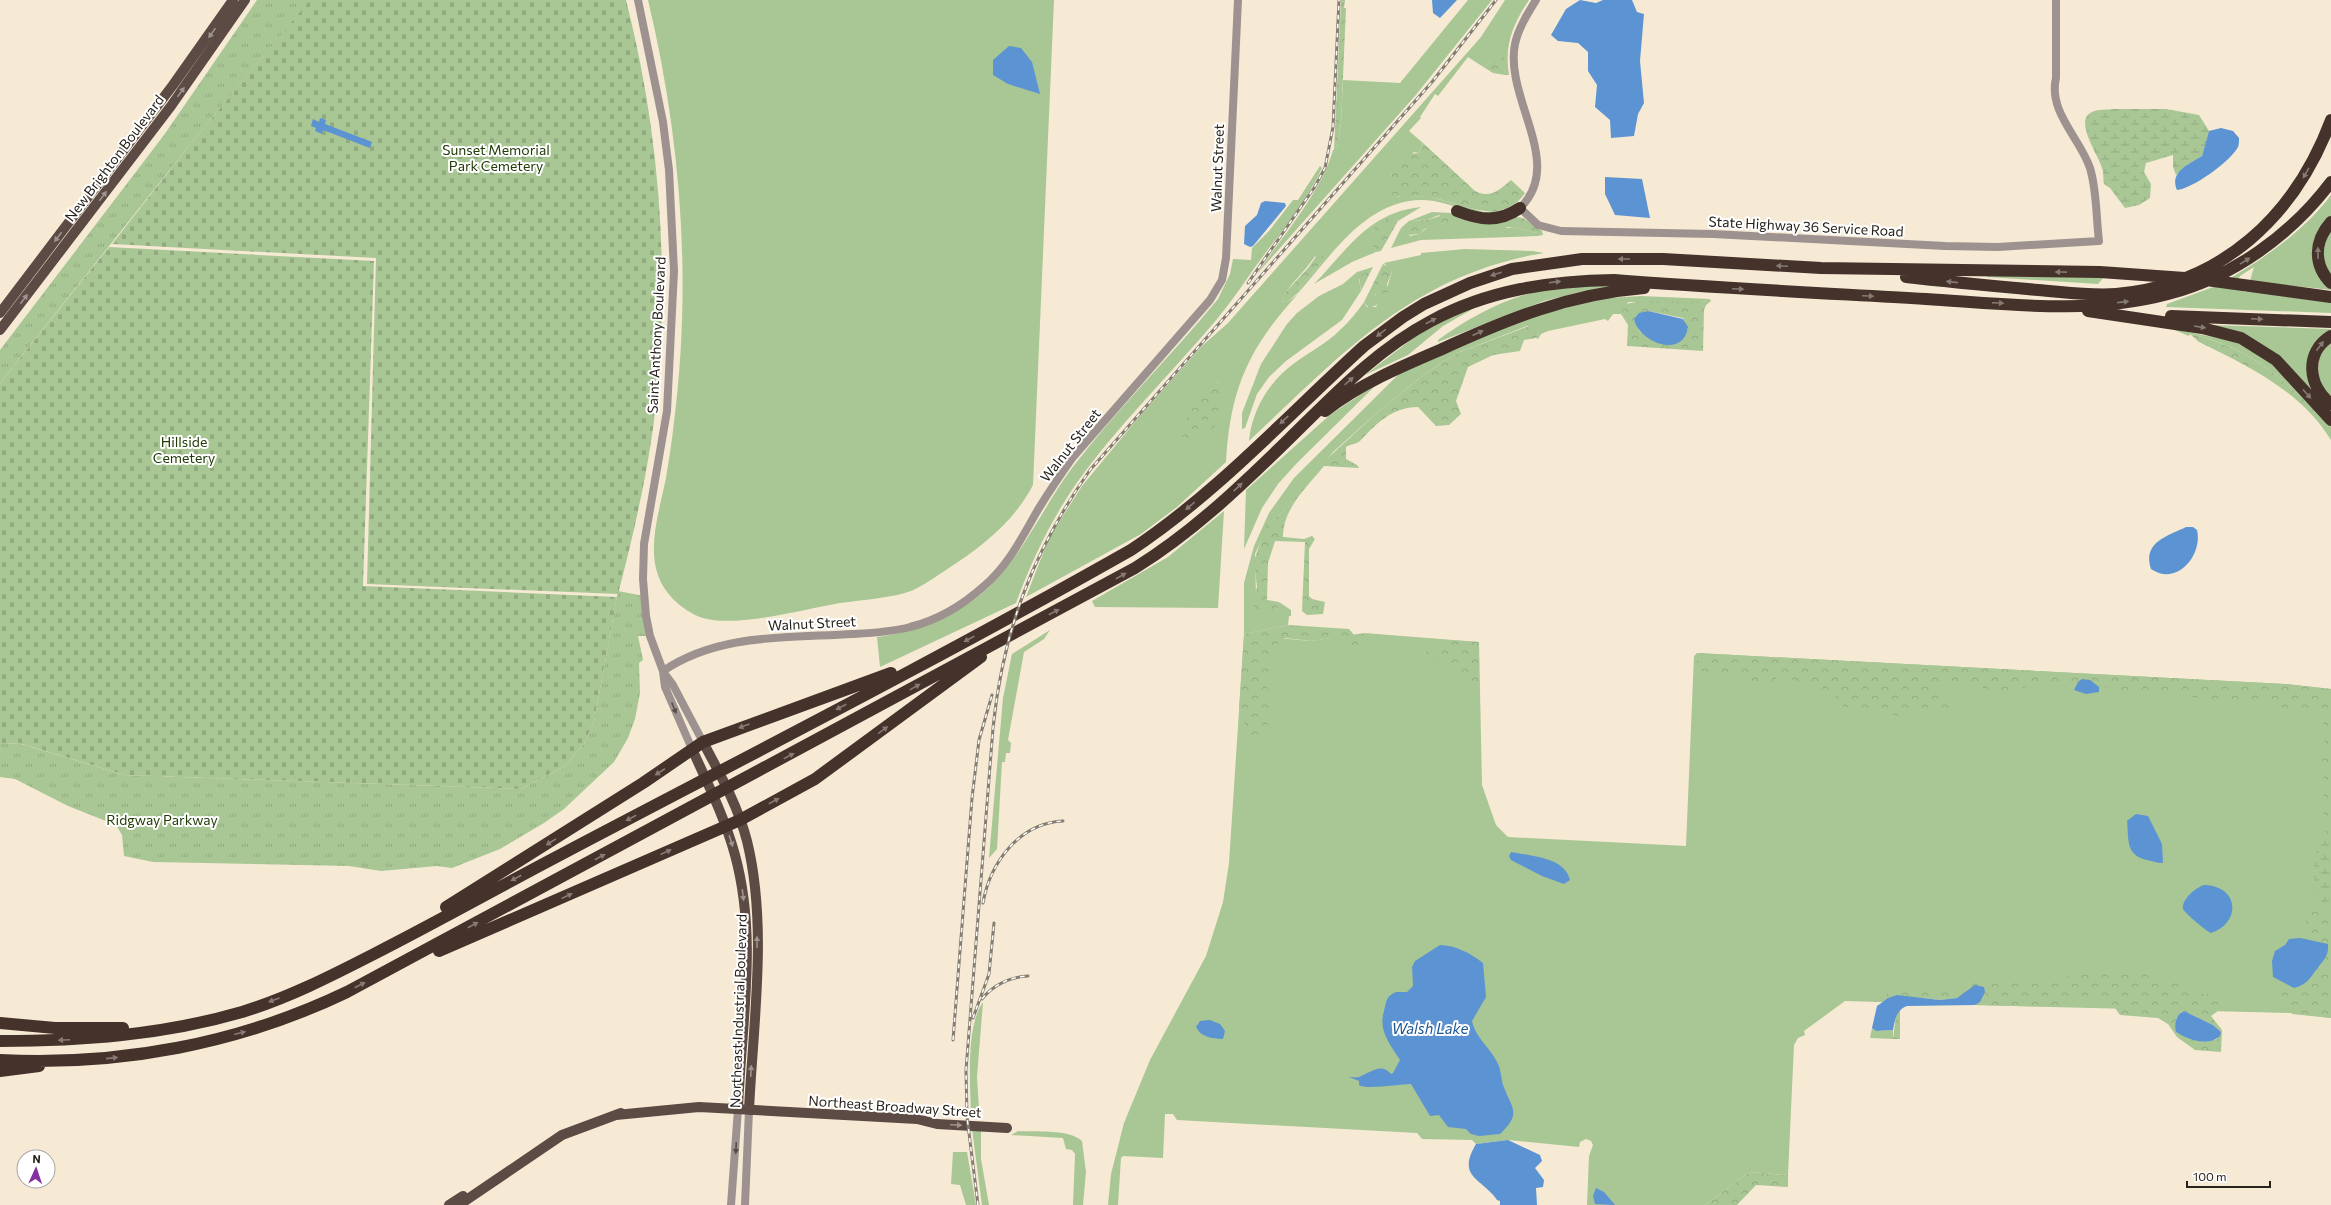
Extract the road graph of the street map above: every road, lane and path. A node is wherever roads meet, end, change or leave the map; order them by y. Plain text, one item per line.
1 (233, 0) edge
2 (245, 0) edge
3 (638, 0) edge
4 (1238, 0) edge
5 (1536, 0) edge
6 (2056, 0) edge
7 (2331, 120) edge
8 (2331, 182) edge
9 (1520, 208) junction
10 (1457, 211) dead end
11 (2331, 222) edge
12 (1821, 268) junction
13 (2331, 283) edge
14 (1699, 287) junction
15 (2331, 297) edge
16 (2042, 306) junction
17 (0, 312) edge
18 (2106, 313) junction
19 (2331, 322) edge
20 (0, 330) edge
21 (2331, 336) edge
22 (2331, 404) edge
23 (2331, 420) edge
24 (1291, 437) junction
25 (1003, 639) junction
26 (937, 656) junction
27 (662, 671) junction
28 (704, 742) junction
29 (692, 749) junction
30 (740, 820) junction
31 (725, 826) junction
32 (389, 970) junction
33 (310, 986) junction
34 (0, 1023) edge
35 (172, 1027) junction
36 (0, 1041) edge
37 (0, 1060) edge
38 (74, 1060) junction
39 (0, 1071) edge
40 (738, 1109) junction
41 (749, 1110) junction
42 (1005, 1128) dead end
43 (523, 1161) junction
44 (448, 1205) edge
45 (459, 1205) edge
46 (731, 1205) edge
47 (745, 1205) edge

1 -> 17 main road, New Brighton Boulevard
20 -> 2 main road, New Brighton Boulevard
3 - 27 street, Saint Anthony Boulevard
4 - 27 street, Walnut Street
5 - 9 street
6 - 9 street, State Highway 36 Service Road
7 -> 12 highway
16 -> 8 highway
9 - 10 highway
13 -> 11 highway
15 -> 12 highway
12 -> 26 highway
14 -> 16 highway
24 -> 14 highway
24 -> 14 highway
16 - 18 highway
18 -> 19 highway
18 -> 23 highway
22 -> 21 highway
25 -> 24 highway
30 -> 25 highway
32 -> 25 highway
26 -> 28 highway
26 -> 33 highway
27 - 28 street, Saint Anthony Boulevard
27 -> 29 street, Saint Anthony Boulevard
28 - 29 highway
28 - 30 main road, Saint Anthony Boulevard
29 - 31 main road, Saint Anthony Boulevard
29 -> 33 highway
30 - 31 highway
41 -> 30 main road, Northeast Industrial Boulevard
32 -> 31 highway
31 -> 40 main road, Northeast Industrial Boulevard
38 -> 32 highway
33 -> 35 highway
34 - 35 highway
35 -> 36 highway
37 - 38 highway
38 - 39 highway
40 - 41 main road, Northeast Broadway Street
40 - 43 main road, Northeast Broadway Street
40 -> 46 street, Northeast Industrial Boulevard
41 -> 42 main road, Northeast Broadway Street
41 - 47 street, Northeast Industrial Boulevard
43 - 44 main road, Northeast Broadway Street
43 - 45 main road, Northeast Broadway Street

